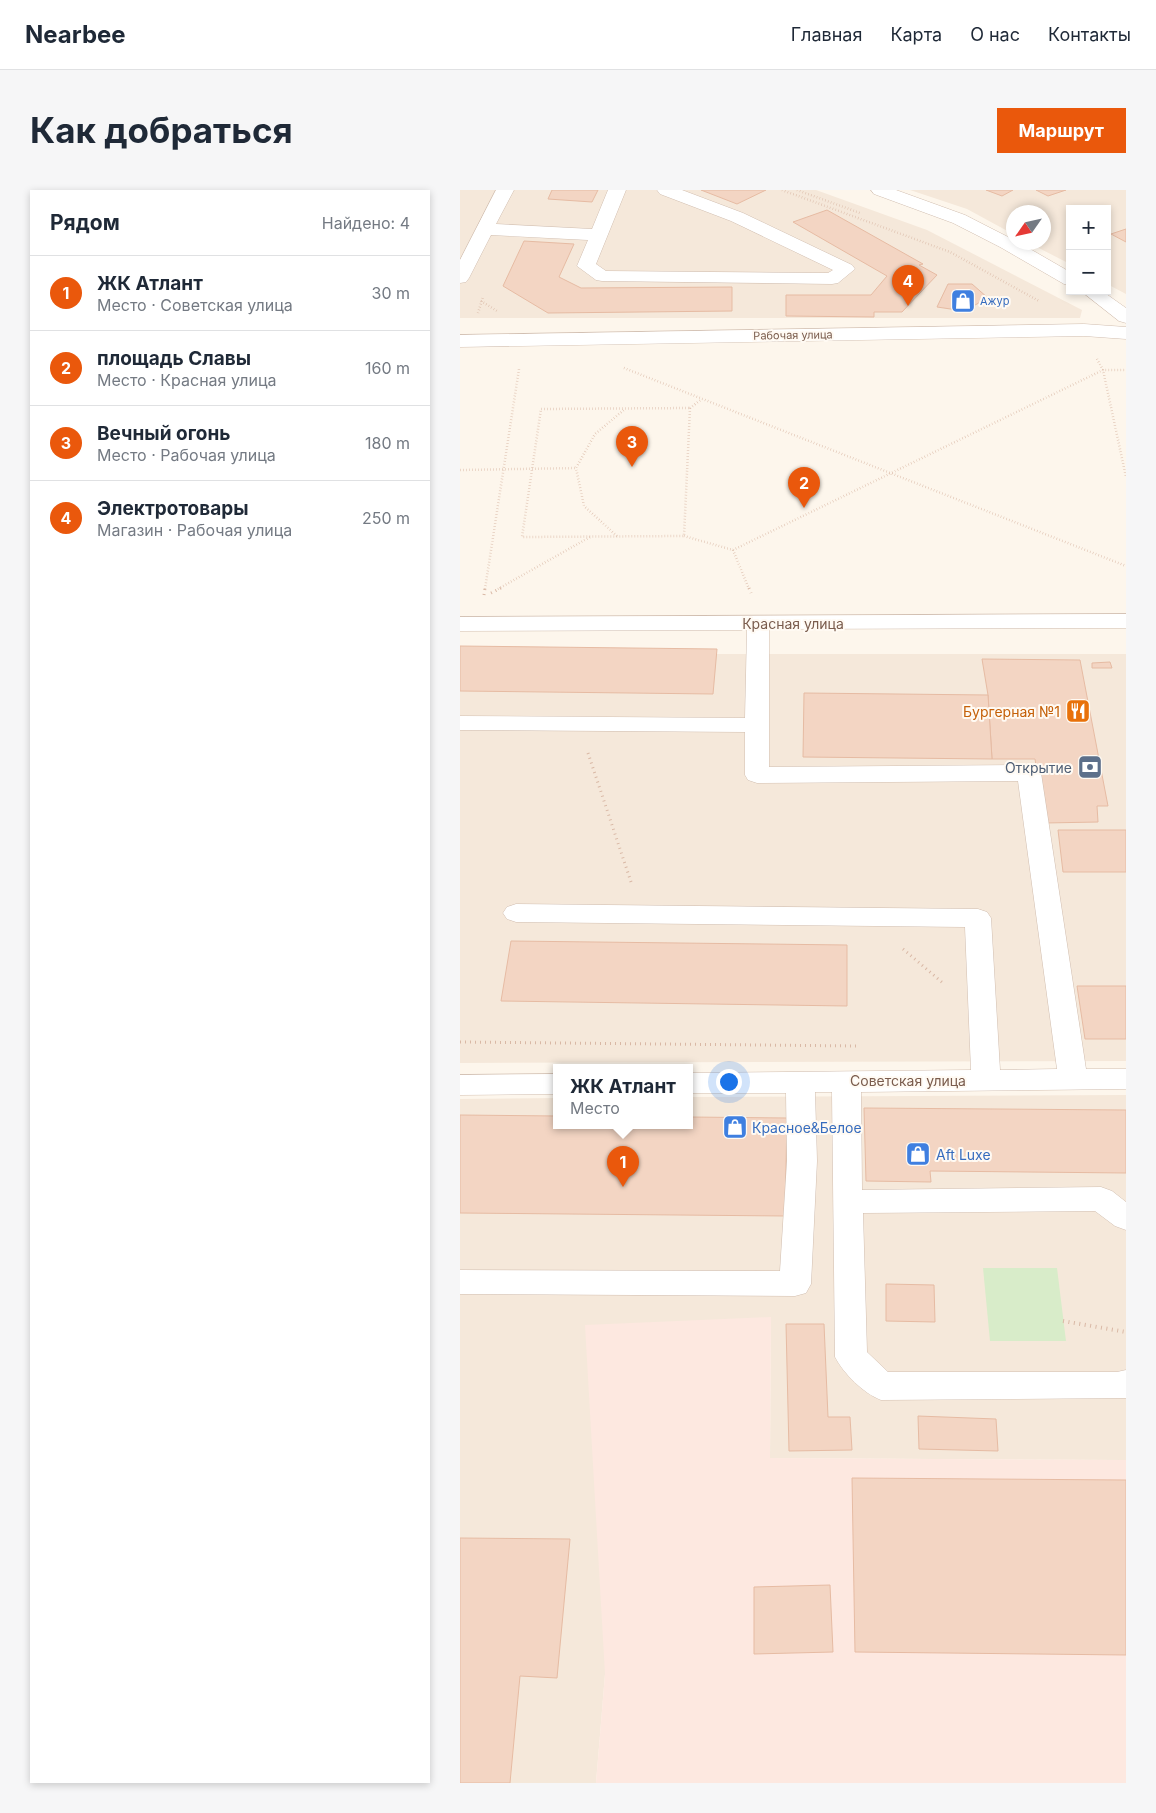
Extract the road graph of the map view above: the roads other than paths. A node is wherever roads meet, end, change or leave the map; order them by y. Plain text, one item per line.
1 (505, 190) edge
2 (617, 190) edge
3 (666, 190) edge
4 (880, 190) edge
5 (485, 229) junction
6 (598, 235) junction
7 (460, 278) edge
8 (1066, 278) edge
9 (1096, 295) edge
10 (1126, 317) edge
11 (1126, 333) edge
12 (460, 341) edge
13 (1126, 621) edge
14 (758, 623) junction
15 (460, 624) edge
16 (460, 723) edge
17 (757, 725) junction
18 (516, 913) dead end
19 (1126, 1078) edge
20 (1073, 1079) junction
21 (986, 1080) junction
22 (846, 1081) junction
23 (800, 1082) junction
24 (693, 1083) edge
25 (553, 1084) edge
26 (460, 1085) edge
27 (847, 1202) junction
28 (1126, 1218) edge
29 (460, 1282) edge
30 (1126, 1383) edge

1 - 5 street
2 - 6 street
3 - 6 street
4 - 8 street
5 - 6 street
5 - 7 street
9 - 10 street
11 - 12 street, Рабочая улица
13 - 14 street, Красная улица
14 - 15 street, Красная улица
14 - 17 street
16 - 17 street
17 - 20 street
18 - 21 street
19 - 20 street, Советская улица
20 - 21 street, Советская улица
21 - 22 street, Советская улица
22 - 23 street, Советская улица
22 - 27 street
23 - 24 street, Советская улица
23 - 29 street
25 - 26 street
27 - 28 street
27 - 30 street

